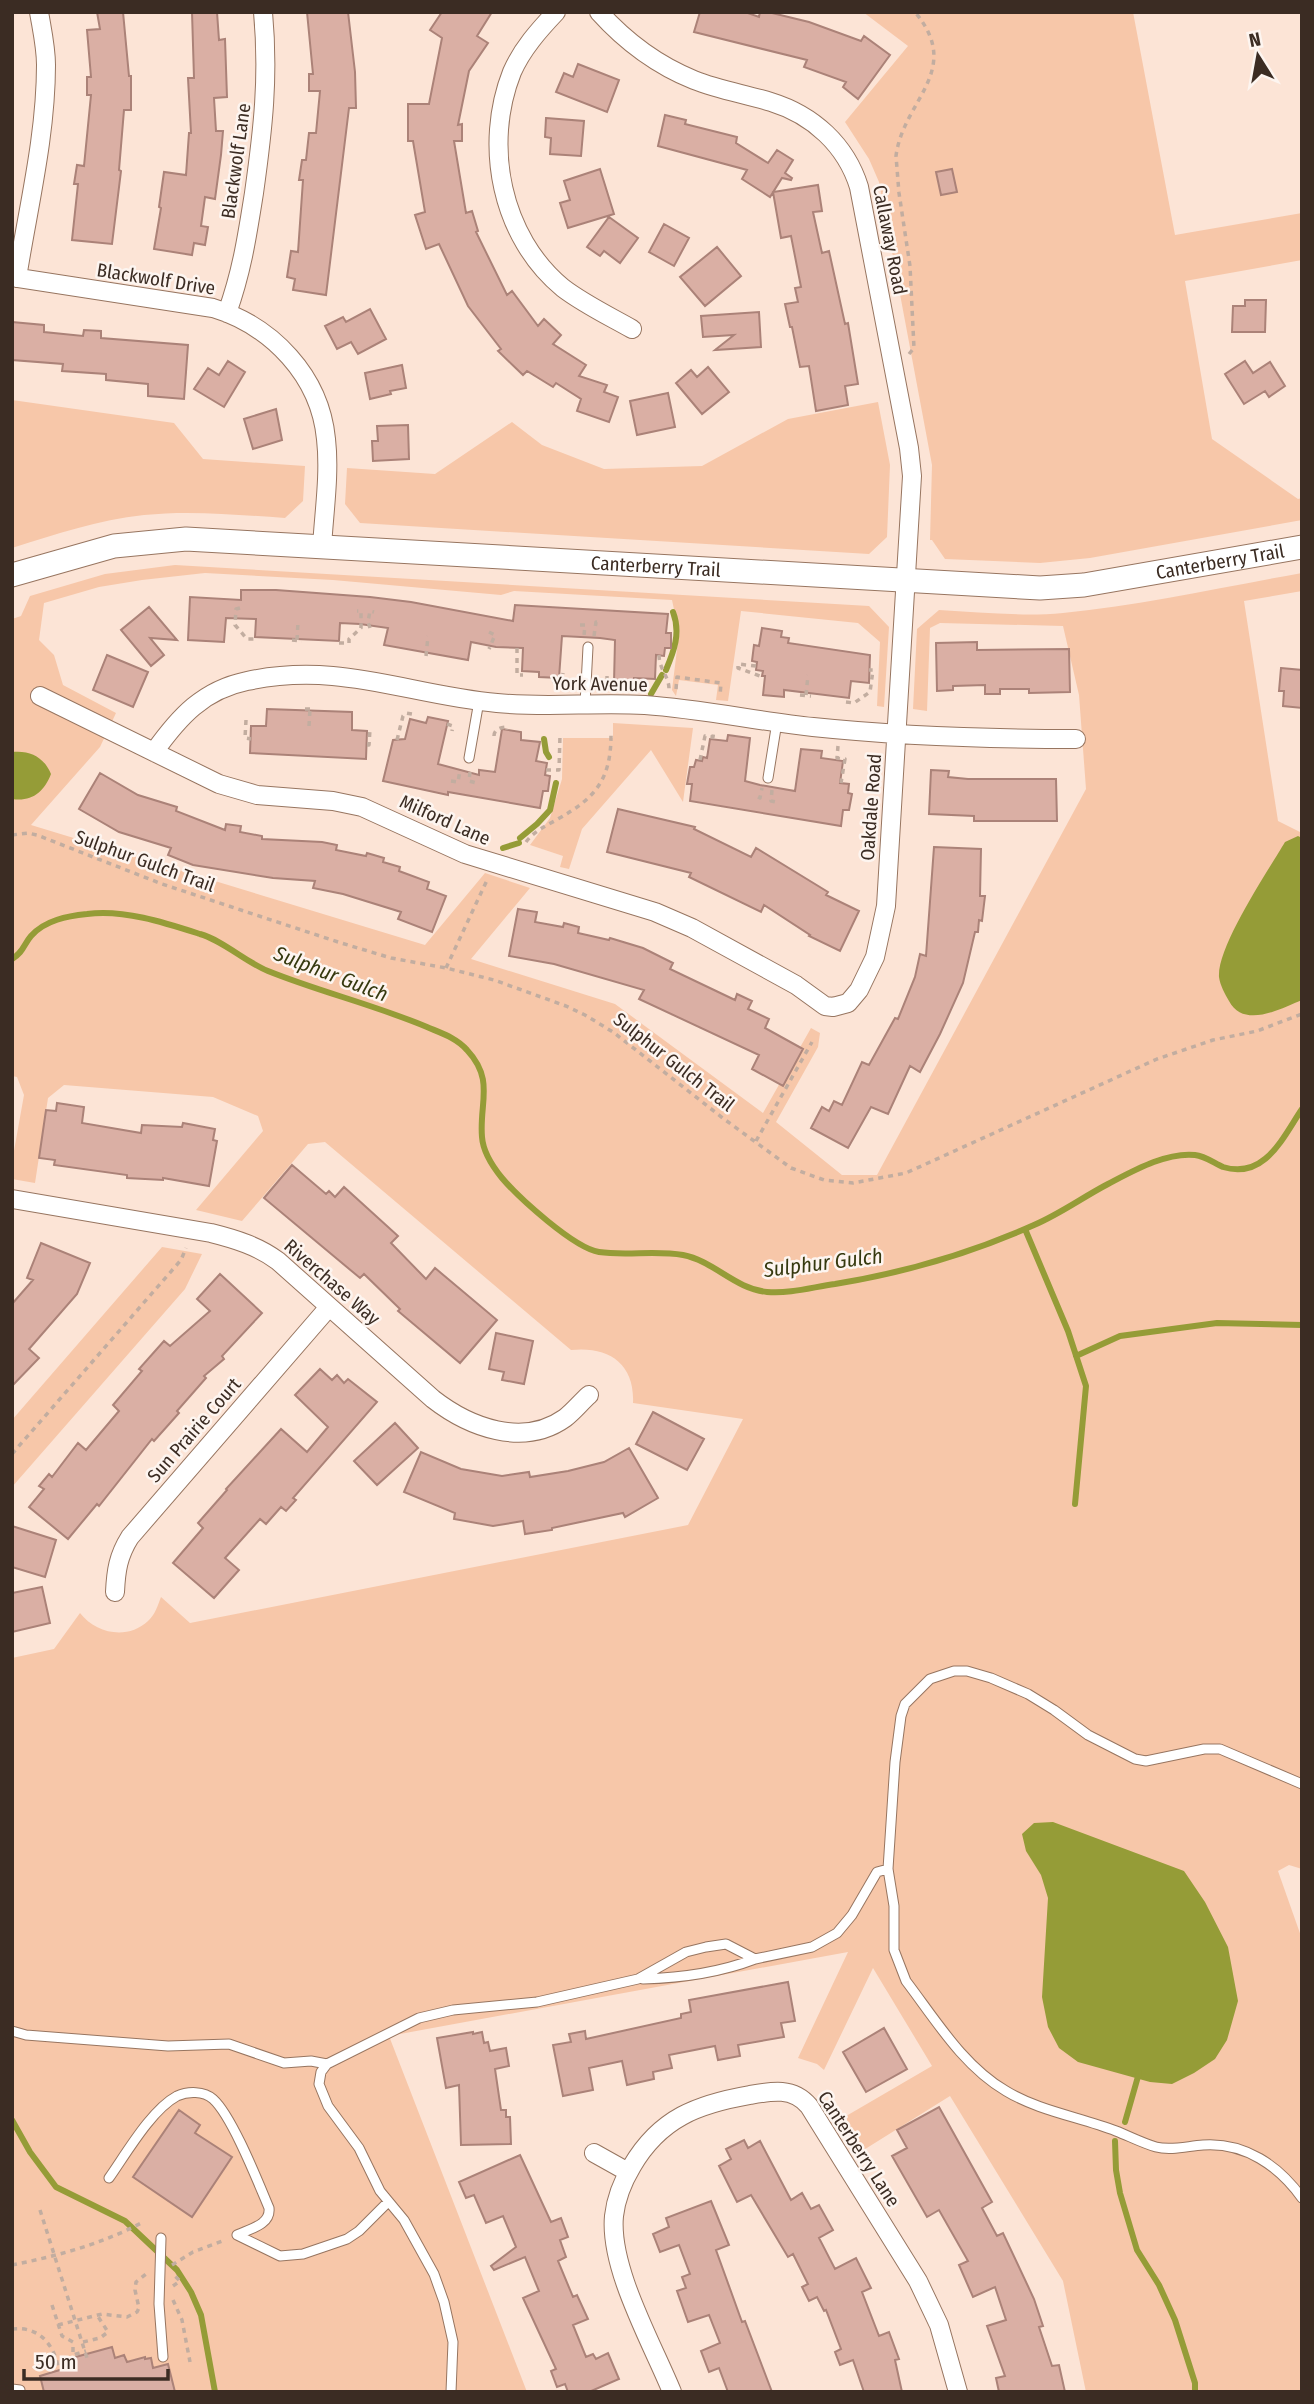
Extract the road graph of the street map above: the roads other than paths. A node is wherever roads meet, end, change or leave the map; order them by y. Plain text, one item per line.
1 (38, 12) edge
2 (262, 12) edge
3 (556, 12) edge
4 (600, 12) edge
5 (15, 278) edge
6 (227, 313) junction
7 (632, 329) dead end
8 (321, 547) junction
9 (1302, 547) edge
10 (12, 575) edge
11 (906, 581) junction
12 (588, 647) dead end
13 (40, 696) dead end
14 (480, 701) junction
15 (585, 704) junction
16 (777, 723) junction
17 (897, 733) junction
18 (1076, 739) dead end
19 (154, 752) junction
20 (469, 758) dead end
21 (768, 778) dead end
22 (825, 1006) joint
23 (12, 1199) edge
24 (329, 1307) junction
25 (589, 1395) dead end
26 (115, 1592) dead end
27 (1302, 1784) edge
28 (888, 1869) junction
29 (755, 1959) junction
30 (638, 1979) junction
31 (12, 2031) edge
32 (327, 2064) junction
33 (594, 2153) dead end
34 (628, 2172) junction
35 (109, 2178) dead end
36 (1302, 2198) edge
37 (388, 2202) junction
38 (161, 2238) dead end
39 (163, 2357) dead end
40 (451, 2392) edge
41 (672, 2392) edge
42 (958, 2392) edge

1 - 5 street
2 - 6 street, Blackwolf Lane
3 - 7 street
4 - 11 street, Callaway Road
5 - 6 street, Blackwolf Drive
6 - 8 street, Blackwolf Drive
8 - 10 street, Canterberry Trail
8 - 11 street, Canterberry Trail
9 - 11 street, Canterberry Trail
11 - 17 street, Oakdale Road
12 - 15 lane
13 - 19 street, Milford Lane
14 - 15 street, York Avenue
14 - 19 street, York Avenue
14 - 20 lane
15 - 16 street, York Avenue
16 - 17 street, York Avenue
16 - 21 lane
17 - 18 street, York Avenue
17 - 22 street, Oakdale Road
19 - 22 street, Milford Lane
23 - 24 street, Riverchase Way
24 - 25 street, Riverchase Way
24 - 26 street, Sun Prairie Court
27 - 28 lane
28 - 29 lane
28 - 36 lane
29 - 30 lane
29 - 30 lane
30 - 32 lane
31 - 32 lane
32 - 37 lane
33 - 34 street
34 - 41 street, Canterberry Lane
34 - 42 street, Canterberry Lane
35 - 37 lane
37 - 40 lane
38 - 39 lane

